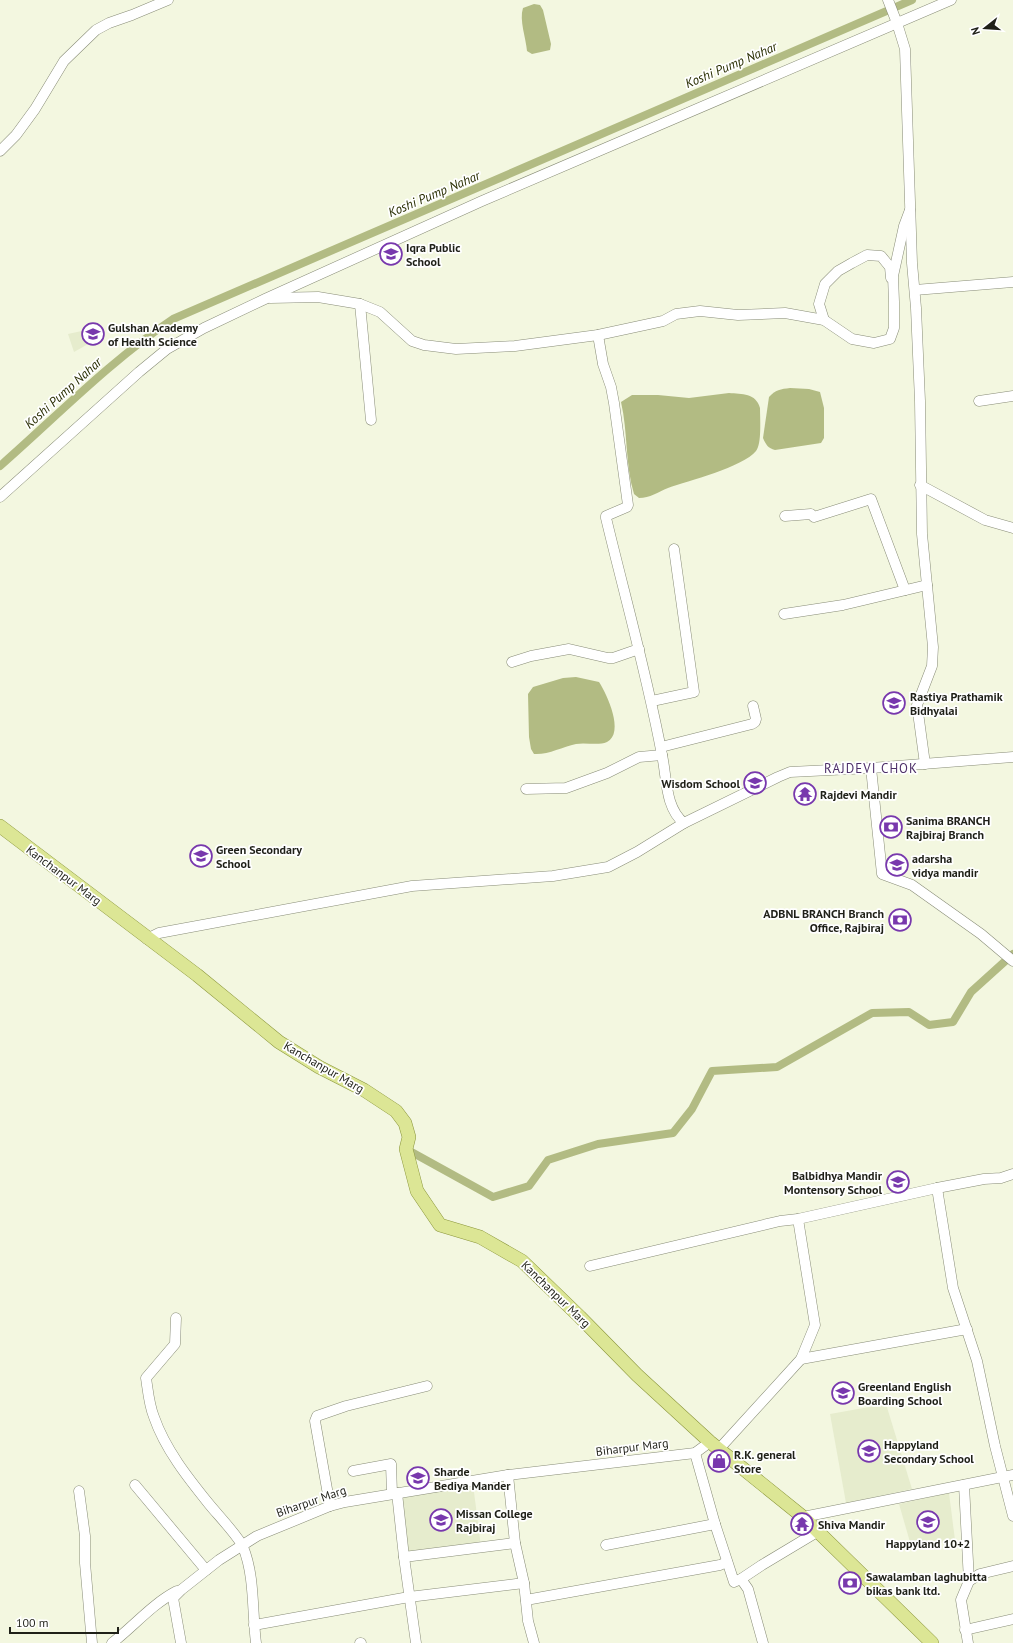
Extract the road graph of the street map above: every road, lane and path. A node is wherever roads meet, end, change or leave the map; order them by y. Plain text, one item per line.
1 (168, 0) edge
2 (888, 0) edge
3 (951, 0) edge
4 (898, 23) junction
5 (0, 151) edge
6 (910, 210) junction
7 (1013, 282) edge
8 (915, 290) junction
9 (265, 298) junction
10 (894, 302) junction
11 (360, 304) junction
12 (824, 320) junction
13 (598, 335) junction
14 (1013, 396) edge
15 (980, 401) dead end
16 (371, 420) dead end
17 (920, 485) junction
18 (0, 497) edge
19 (785, 516) dead end
20 (1013, 528) edge
21 (674, 549) dead end
22 (927, 585) junction
23 (905, 590) junction
24 (784, 614) dead end
25 (639, 649) junction
26 (512, 662) dead end
27 (652, 701) junction
28 (752, 706) dead end
29 (662, 751) junction
30 (1013, 757) edge
31 (925, 764) junction
32 (871, 768) junction
33 (526, 788) dead end
34 (684, 823) junction
35 (0, 826) edge
36 (147, 939) junction
37 (1010, 958) edge
38 (1013, 1174) edge
39 (937, 1188) junction
40 (798, 1219) junction
41 (590, 1266) dead end
42 (176, 1318) dead end
43 (967, 1329) junction
44 (801, 1359) junction
45 (426, 1386) dead end
46 (715, 1446) junction
47 (695, 1453) junction
48 (353, 1471) dead end
49 (508, 1475) junction
50 (1013, 1475) edge
51 (1003, 1477) junction
52 (135, 1485) dead end
53 (964, 1486) junction
54 (79, 1491) dead end
55 (395, 1493) junction
56 (330, 1506) junction
57 (1013, 1516) edge
58 (802, 1518) junction
59 (715, 1524) junction
60 (817, 1532) junction
61 (515, 1543) junction
62 (242, 1545) junction
63 (606, 1545) dead end
64 (404, 1557) junction
65 (727, 1562) junction
66 (1013, 1566) edge
67 (206, 1570) junction
68 (740, 1579) junction
69 (969, 1581) junction
70 (524, 1583) junction
71 (181, 1590) junction
72 (409, 1597) junction
73 (526, 1600) junction
74 (1013, 1619) edge
75 (254, 1625) junction
76 (965, 1630) junction
77 (92, 1643) edge
78 (112, 1643) edge
79 (181, 1643) edge
80 (256, 1643) edge
81 (416, 1643) edge
82 (534, 1643) edge
83 (763, 1643) edge
84 (932, 1643) edge
85 (968, 1643) edge

1 - 5 street
2 - 4 street
3 - 4 street
4 - 6 street
4 - 9 street
6 - 8 street
6 - 10 street
7 - 8 street
8 - 17 street
9 - 11 street
9 - 18 street
10 - 12 street
10 - 12 street
11 - 13 street
11 - 16 street
12 - 13 street
13 - 25 street
14 - 15 street
17 - 20 street
17 - 22 street
19 - 23 street
21 - 27 street
22 - 23 street
22 - 31 street
23 - 24 street
25 - 26 street
25 - 27 street
27 - 29 street
28 - 29 street
29 - 33 street
29 - 34 street
30 - 31 street
31 - 32 street
32 - 34 street
32 - 37 street
34 - 36 street
35 - 36 main road, Kanchanpur Marg
36 - 46 main road, Kanchanpur Marg
38 - 39 street
39 - 40 street
39 - 43 street
40 - 41 street
40 - 44 street, Biharpur Marg
42 - 62 street
43 - 44 street
43 - 51 street
44 - 46 street, Biharpur Marg
45 - 56 street
46 - 47 street, Biharpur Marg
46 - 58 main road, Kanchanpur Marg
47 - 49 street, Biharpur Marg
47 - 59 street
48 - 55 street
49 - 55 street, Biharpur Marg
49 - 61 street
50 - 51 street
51 - 53 street
51 - 57 street
52 - 67 street
53 - 58 street
53 - 69 street
54 - 77 street
55 - 56 street, Biharpur Marg
55 - 64 street
56 - 62 street, Biharpur Marg
58 - 60 main road, Kanchanpur Marg
59 - 63 street
59 - 65 street
60 - 68 street
60 - 84 main road, Kanchanpur Marg
61 - 64 street
61 - 70 street
62 - 67 street, Biharpur Marg
62 - 75 street
64 - 72 street
65 - 68 street
65 - 73 street
66 - 69 street
67 - 71 street, Biharpur Marg
68 - 83 street
69 - 76 street
70 - 72 street
70 - 73 street
71 - 78 street
71 - 79 street, Biharpur Marg
72 - 75 street
72 - 81 street
73 - 82 street
74 - 76 street
75 - 80 street
76 - 85 street

